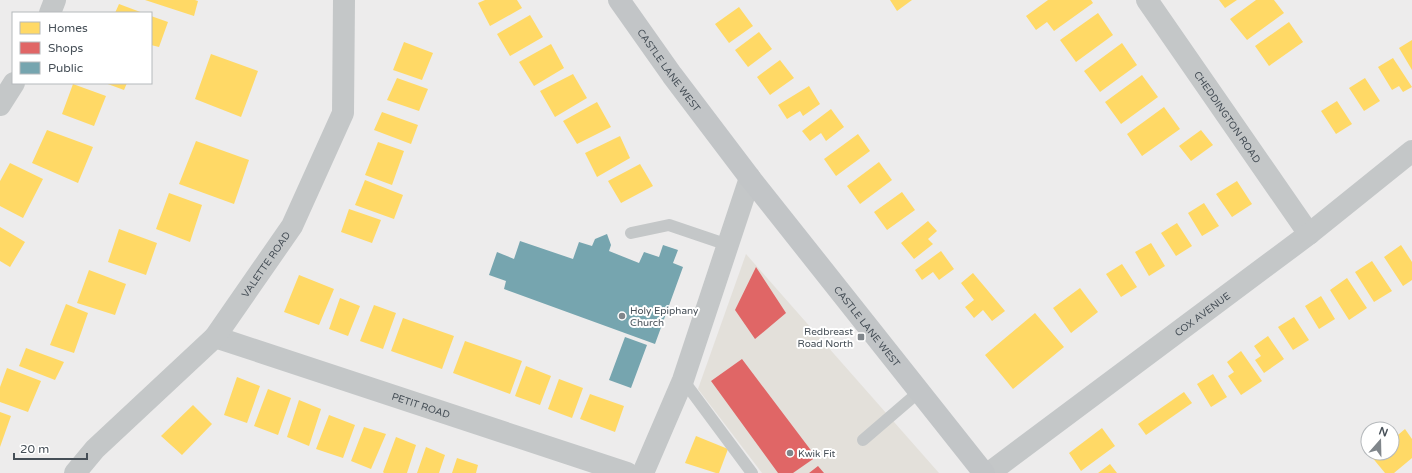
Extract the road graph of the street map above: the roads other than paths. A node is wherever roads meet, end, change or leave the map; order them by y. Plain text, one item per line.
1 (56, 0) edge
2 (344, 0) edge
3 (619, 0) edge
4 (634, 0) edge
5 (1147, 0) edge
6 (50, 12) edge
7 (13, 84) edge
8 (0, 105) edge
9 (1412, 151) edge
10 (750, 178) junction
11 (631, 233) dead end
12 (1309, 234) junction
13 (728, 245) junction
14 (215, 337) junction
15 (683, 380) junction
16 (920, 392) junction
17 (863, 440) dead end
18 (75, 473) edge
19 (626, 473) edge
20 (643, 473) edge
21 (752, 473) edge
22 (984, 473) edge
23 (989, 473) edge

1 - 6 street
2 - 14 street, VALETTE ROAD
3 - 10 main road, CASTLE LANE WEST
4 - 10 main road, CASTLE LANE WEST
5 - 12 street, CHEDDINGTON ROAD
7 - 8 street
9 - 12 street, COX AVENUE
10 - 13 street
10 - 16 main road, CASTLE LANE WEST
11 - 13 lane
12 - 23 street, COX AVENUE
13 - 15 street
14 - 18 street, VALETTE ROAD
14 - 19 street, PETIT ROAD
15 - 20 street
15 - 21 lane
16 - 17 lane
16 - 22 main road, CASTLE LANE WEST

